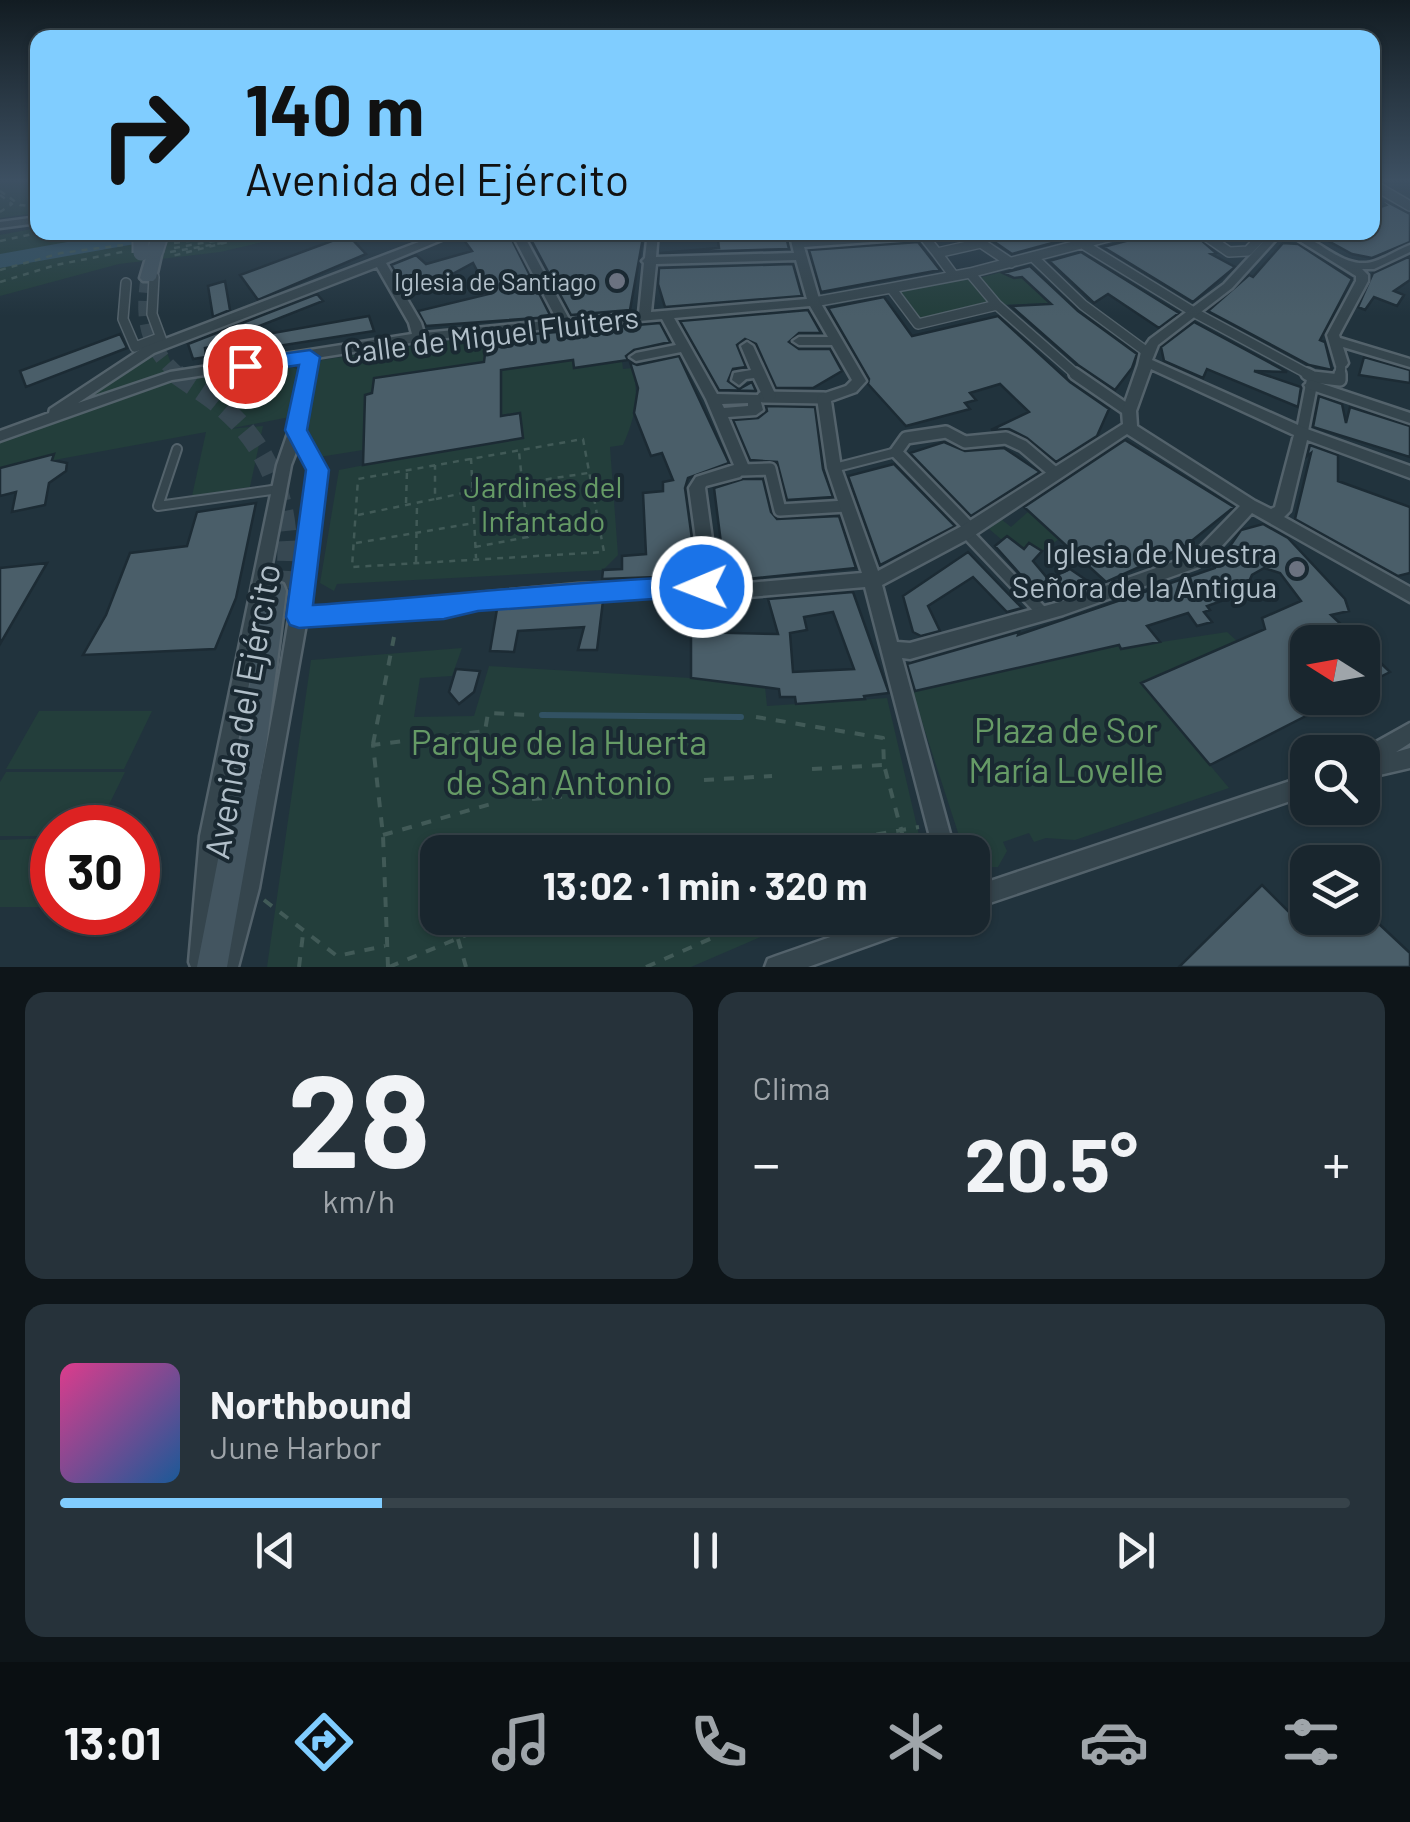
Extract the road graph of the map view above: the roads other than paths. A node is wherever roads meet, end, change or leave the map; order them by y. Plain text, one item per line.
1 (147, 240) edge
2 (159, 240) edge
3 (435, 240) edge
4 (520, 240) edge
5 (652, 240) edge
6 (860, 240) edge
7 (927, 240) edge
8 (977, 240) edge
9 (1093, 240) edge
10 (1212, 240) edge
11 (1258, 240) edge
12 (1270, 240) edge
13 (1304, 240) edge
14 (981, 243) junction
15 (1080, 243) junction
16 (797, 244) edge
17 (1410, 248) edge
18 (155, 252) junction
19 (937, 252) junction
20 (1033, 257) junction
21 (379, 262) junction
22 (648, 262) junction
23 (1010, 263) junction
24 (1345, 264) junction
25 (970, 273) junction
26 (954, 276) junction
27 (141, 279) junction
28 (890, 287) junction
29 (814, 302) junction
30 (998, 304) junction
31 (669, 314) junction
32 (1197, 314) junction
33 (645, 316) junction
34 (564, 322) junction
35 (419, 336) junction
36 (1334, 340) junction
37 (162, 341) junction
38 (799, 341) dead end
39 (836, 341) junction
40 (685, 346) junction
41 (747, 346) dead end
42 (144, 353) junction
43 (310, 357) junction
44 (636, 357) dead end
45 (1146, 359) junction
46 (1341, 363) joint
47 (1410, 363) edge
48 (759, 373) junction
49 (166, 378) junction
50 (738, 380) dead end
51 (1312, 381) junction
52 (761, 397) junction
53 (824, 398) junction
54 (715, 406) junction
55 (1410, 418) edge
56 (1130, 420) junction
57 (40, 423) junction
58 (296, 430) junction
59 (1302, 433) junction
60 (0, 436) edge
61 (177, 448) dead end
62 (896, 452) junction
63 (316, 466) junction
64 (834, 468) junction
65 (742, 470) junction
66 (1410, 472) edge
67 (1056, 473) junction
68 (281, 482) junction
69 (1250, 504) junction
70 (846, 506) junction
71 (1270, 516) junction
72 (969, 530) junction
73 (872, 580) junction
74 (702, 587) junction
75 (280, 590) tunnel mouth
76 (1410, 595) edge
77 (1043, 613) junction
78 (299, 617) junction
79 (890, 650) junction
80 (1410, 732) edge
81 (1380, 750) edge
82 (1410, 758) edge
83 (1380, 765) edge
84 (1290, 792) edge
85 (940, 835) edge
86 (990, 892) edge
87 (867, 935) edge
88 (200, 967) edge
89 (212, 967) edge
90 (227, 967) edge
91 (776, 967) edge

1 - 18 main road, bridge
2 - 18 main road, bridge
3 - 21 street
4 - 34 street
5 - 22 street
6 - 16 street
7 - 19 street
8 - 14 street
9 - 15 street
10 - 11 street
12 - 32 street
13 - 24 street
14 - 19 street
14 - 23 street
15 - 20 street
15 - 32 street
16 - 22 street
16 - 29 street
17 - 24 street
18 - 27 main road
19 - 26 street
20 - 23 street
20 - 45 street
21 - 35 street
21 - 37 street
22 - 33 street
23 - 25 street
24 - 36 street
25 - 26 street
25 - 30 street
26 - 28 street
27 - 37 street
27 - 37 street
28 - 29 street
28 - 30 street
29 - 31 street, Calle de Miguel Fluiters
29 - 39 street
30 - 56 street
31 - 33 street, Calle de Miguel Fluiters
31 - 40 street
32 - 45 street
32 - 51 street
33 - 34 street, Calle de Miguel Fluiters
34 - 35 street, Calle de Miguel Fluiters
35 - 43 street, Calle de Miguel Fluiters
36 - 46 street
36 - 47 street
37 - 42 street
38 - 39 street
39 - 53 street
40 - 44 street
40 - 54 street
41 - 48 street
42 - 49 street
42 - 57 street
43 - 49 street, Calle de Miguel Fluiters
43 - 58 street, Avenida del Ejército
45 - 56 street
45 - 59 street
46 - 51 street
48 - 50 street
48 - 52 street
49 - 57 street, Calle de Miguel Fluiters
51 - 55 street
51 - 59 street
52 - 53 street
52 - 54 street
53 - 64 street
54 - 65 street
56 - 67 street
56 - 69 street
57 - 60 street
58 - 63 street
58 - 68 street, Avenida del Ejército
59 - 66 street
59 - 71 street
61 - 68 lane
62 - 64 lane
62 - 67 street
62 - 72 street
63 - 68 street
63 - 78 street, Avenida del Ejército
64 - 70 street
65 - 70 street
65 - 74 street
67 - 72 street
68 - 88 street, Avenida del Ejército
69 - 71 street
69 - 77 street
70 - 73 street
71 - 76 street
72 - 73 street
72 - 77 street
73 - 74 street
73 - 79 street
74 - 78 street
75 - 89 main road, Avenida del Ejército
77 - 79 street
78 - 90 street, Avenida del Ejército
79 - 85 street
80 - 81 street
82 - 83 street
84 - 86 street
87 - 91 street

